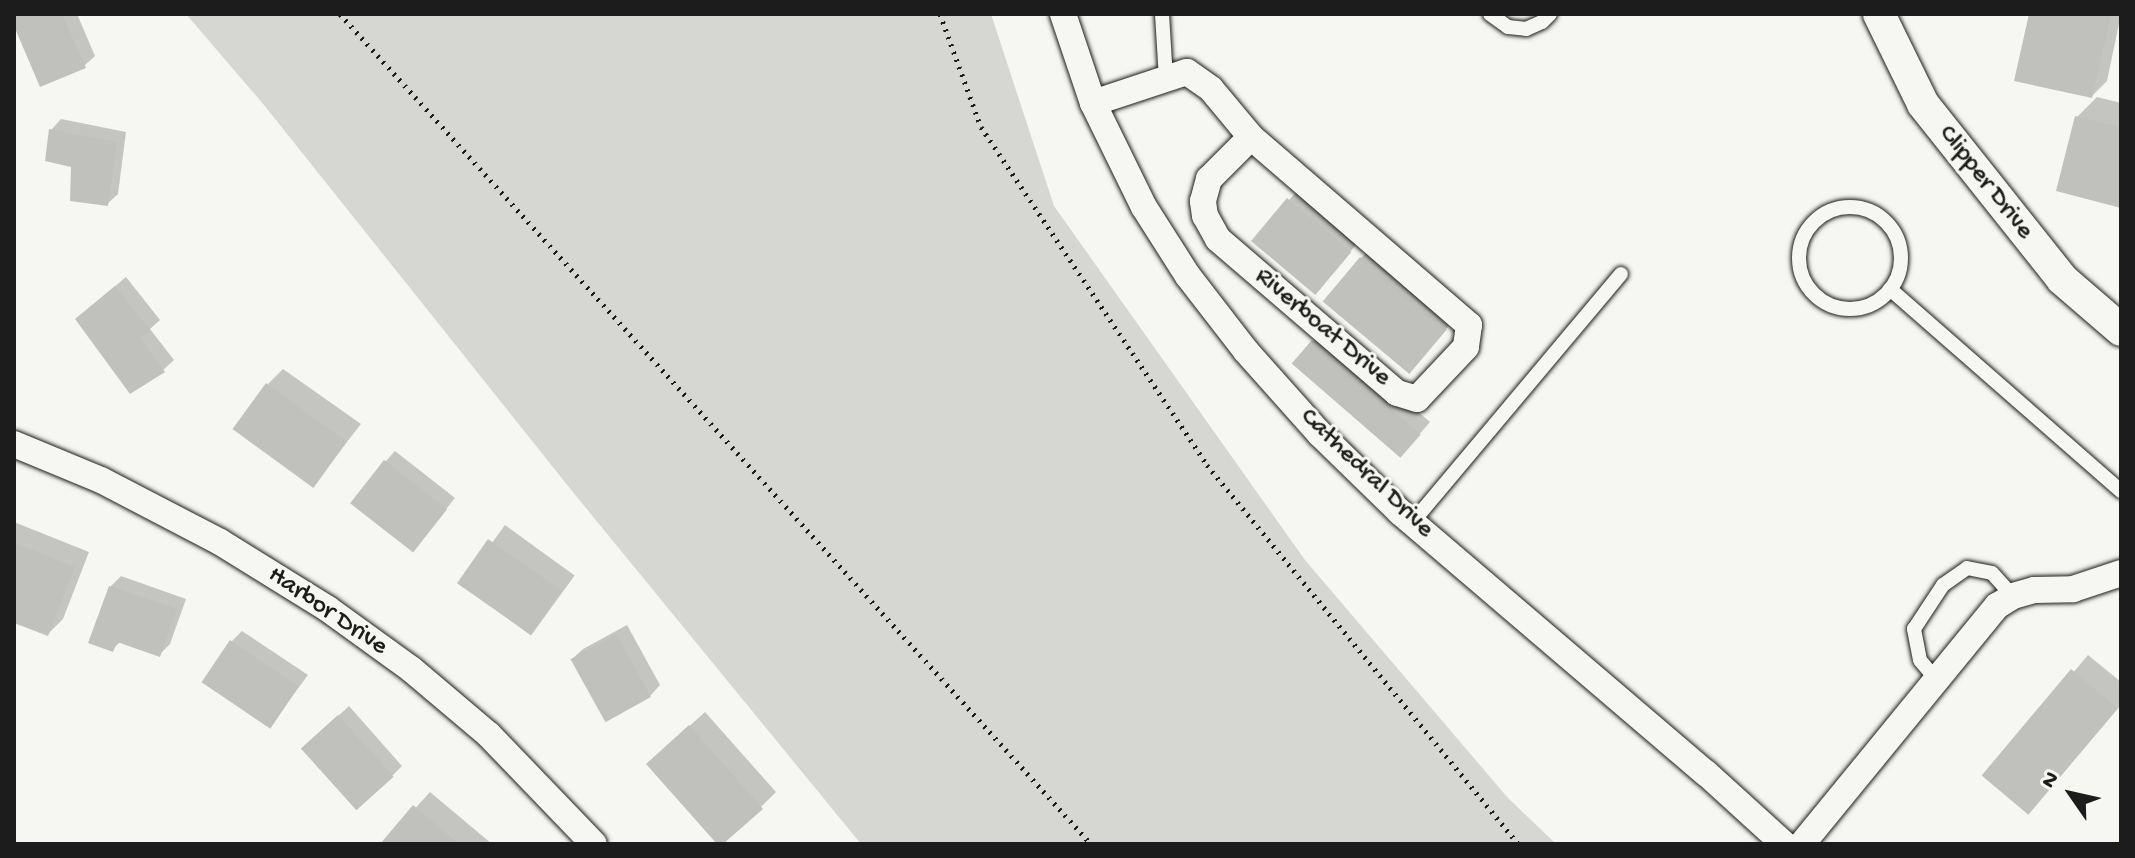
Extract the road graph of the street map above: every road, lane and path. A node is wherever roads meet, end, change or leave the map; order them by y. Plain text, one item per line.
1 (340, 14) edge
2 (940, 14) edge
3 (1063, 14) edge
4 (1162, 14) edge
5 (1490, 14) edge
6 (1550, 14) edge
7 (1879, 14) edge
8 (1166, 79) junction
9 (1093, 103) junction
10 (1251, 137) junction
11 (1621, 274) dead end
12 (1890, 289) junction
13 (2121, 330) edge
14 (14, 444) edge
15 (2121, 491) edge
16 (1412, 523) junction
17 (2121, 573) edge
18 (2013, 596) junction
19 (1935, 678) junction
20 (594, 844) edge
21 (1091, 844) edge
22 (1518, 844) edge
23 (1784, 844) edge
24 (1802, 844) edge

1 - 21 path
2 - 22 path
3 - 9 street, Cathedral Drive
4 - 8 lane
5 - 6 lane
7 - 13 street, Clipper Drive
8 - 9 street, Riverboat Drive
8 - 10 street, Riverboat Drive
9 - 16 street, Cathedral Drive
10 - 10 street, Riverboat Drive
11 - 16 lane
12 - 12 lane
12 - 15 lane
14 - 20 street, Harbor Drive
16 - 23 street, Cathedral Drive
17 - 18 street
18 - 19 street
18 - 19 lane
19 - 24 street

